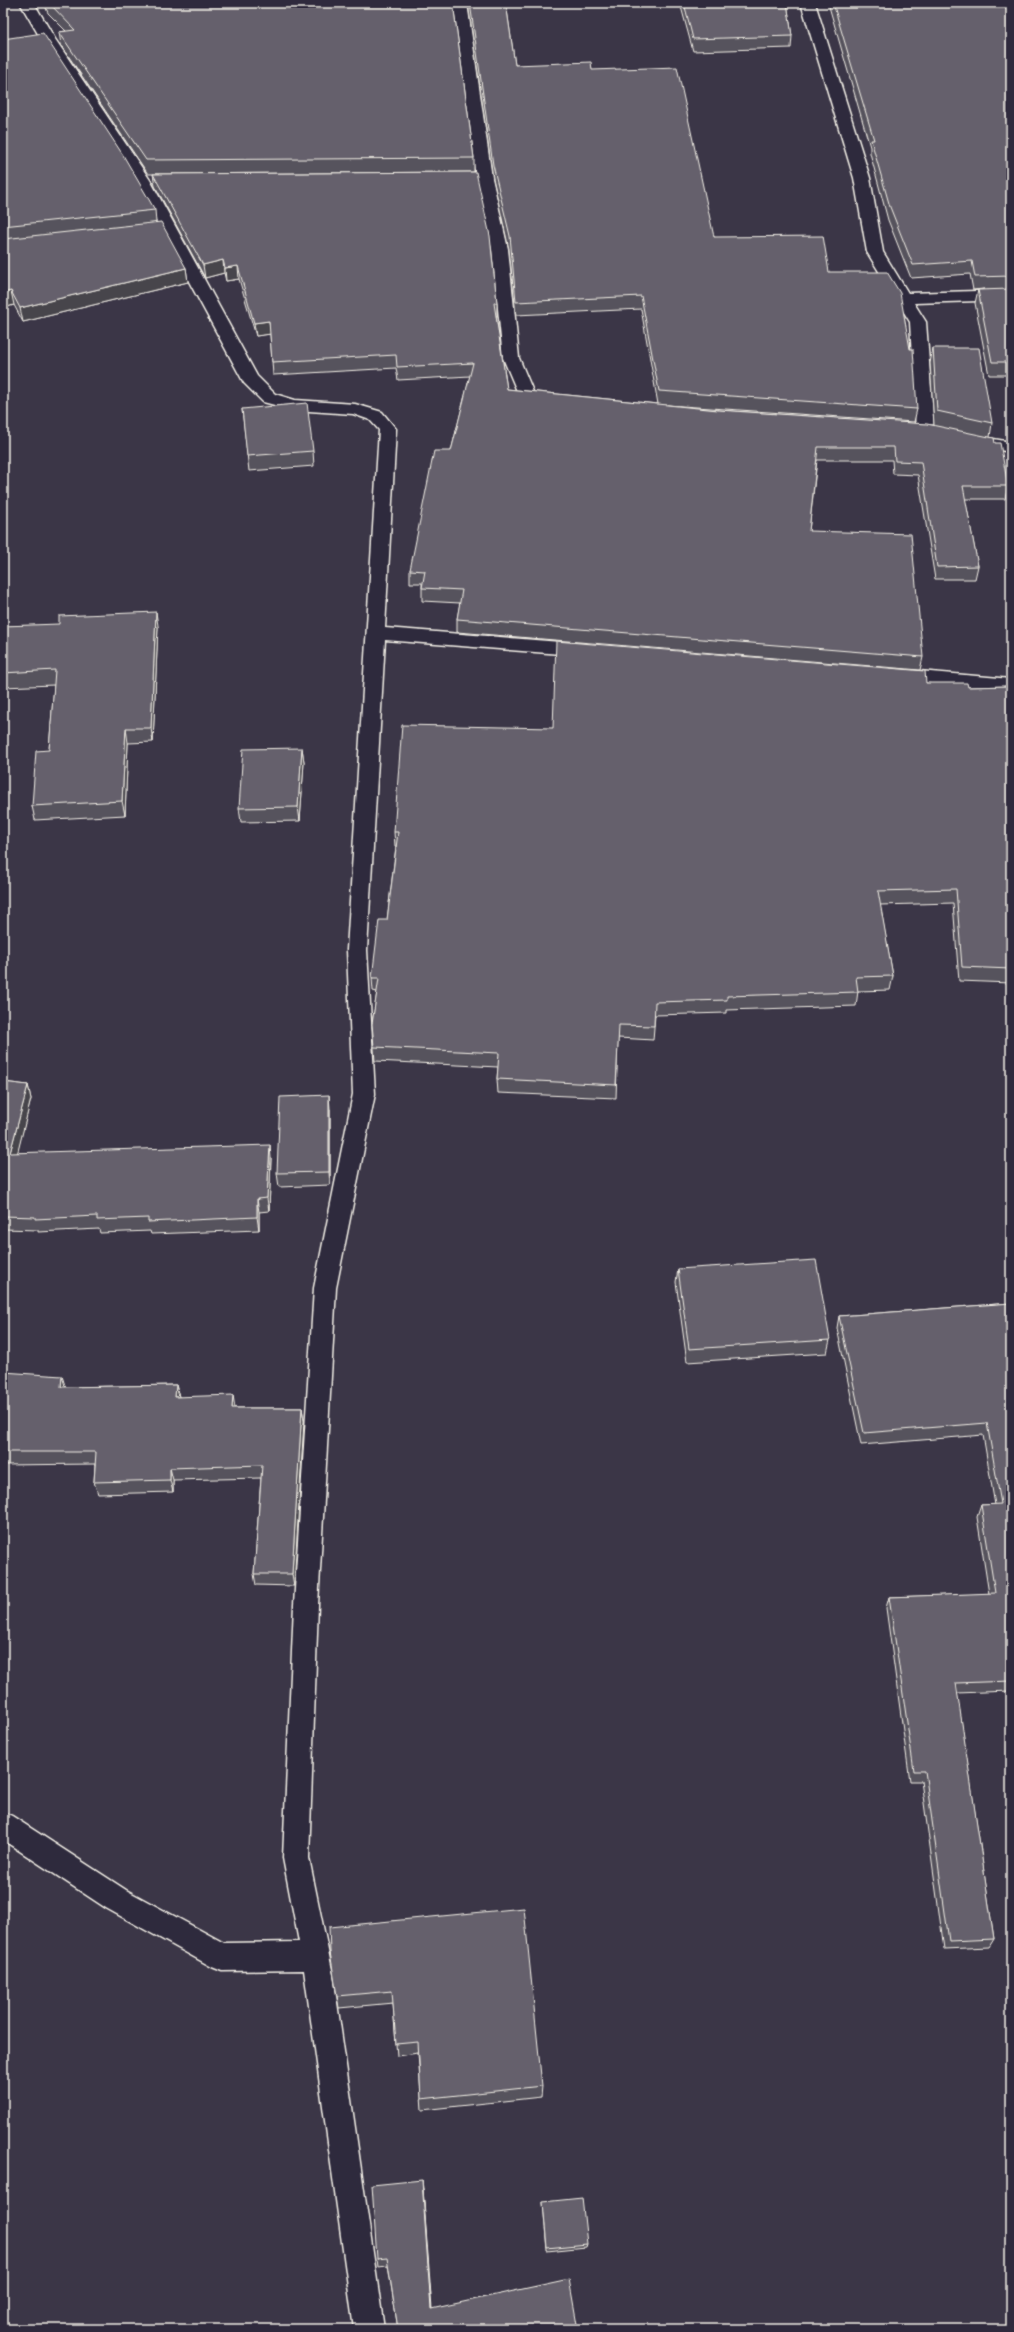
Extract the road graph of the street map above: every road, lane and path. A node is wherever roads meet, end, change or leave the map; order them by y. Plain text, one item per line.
1 (28, 3) edge
2 (460, 3) edge
3 (808, 3) edge
4 (468, 178) edge
5 (484, 178) junction
6 (1011, 295) edge
7 (904, 298) junction
8 (568, 402) edge
9 (1011, 447) edge
10 (376, 633) junction
11 (602, 651) edge
12 (876, 673) edge
13 (1011, 685) edge
14 (3, 1825) edge
15 (316, 1956) junction
16 (369, 2329) edge

1 - 10 street
2 - 5 street
3 - 7 street
4 - 5 street
5 - 8 street
6 - 7 street
7 - 9 street
10 - 11 street
10 - 15 street
12 - 13 street
14 - 15 street
15 - 16 street

